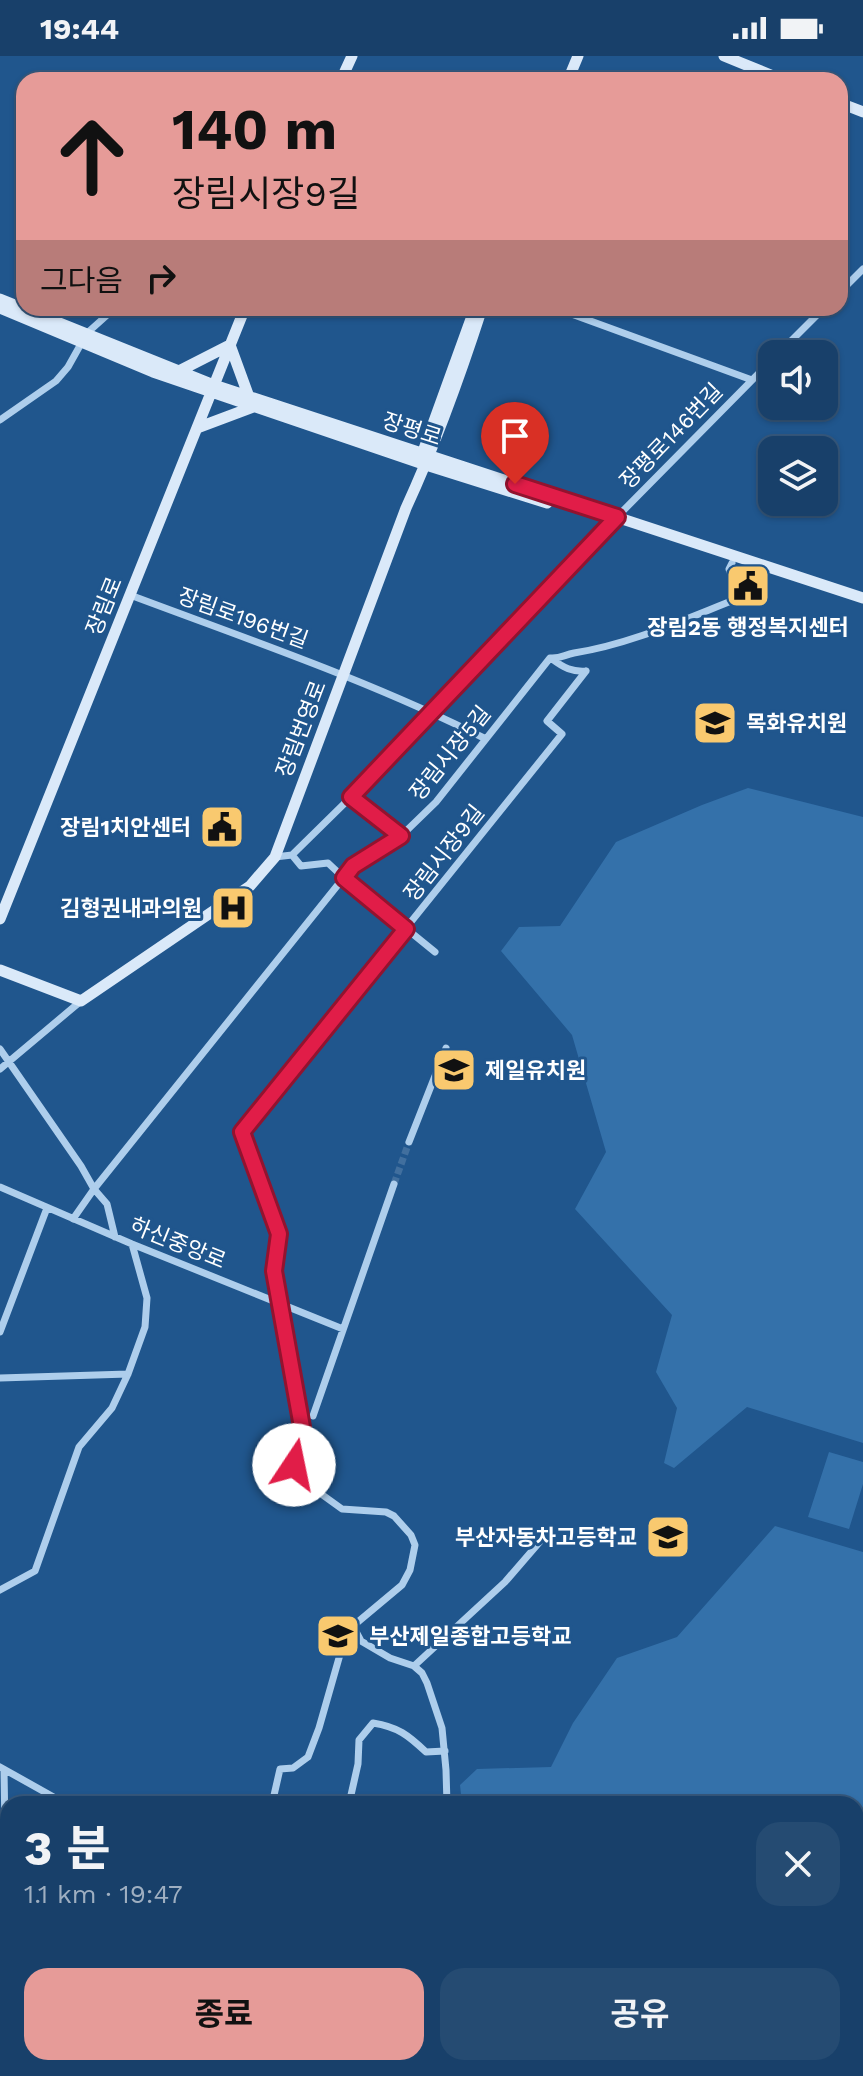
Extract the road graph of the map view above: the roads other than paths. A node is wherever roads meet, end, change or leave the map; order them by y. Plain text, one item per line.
1 (724, 56) edge
2 (763, 72) edge
3 (863, 269) edge
4 (848, 284) edge
5 (22, 316) edge
6 (37, 316) edge
7 (107, 316) edge
8 (242, 316) edge
9 (472, 316) edge
10 (479, 316) edge
11 (577, 316) edge
12 (816, 316) edge
13 (84, 338) junction
14 (792, 340) edge
15 (230, 345) junction
16 (179, 371) junction
17 (758, 374) edge
18 (752, 380) junction
19 (213, 389) junction
20 (251, 402) junction
21 (0, 420) edge
22 (197, 428) junction
23 (424, 459) junction
24 (614, 520) junction
25 (733, 559) junction
26 (130, 595) junction
27 (863, 598) edge
28 (863, 606) edge
29 (550, 658) junction
30 (343, 674) junction
31 (433, 713) junction
32 (486, 739) junction
33 (351, 797) junction
34 (401, 836) junction
35 (292, 855) junction
36 (275, 857) junction
37 (344, 878) junction
38 (0, 919) edge
39 (406, 929) junction
40 (435, 952) dead end
41 (0, 970) edge
42 (81, 1001) junction
43 (446, 1048) dead end
44 (0, 1049) edge
45 (7, 1061) junction
46 (0, 1069) edge
47 (409, 1142) tunnel mouth
48 (394, 1184) tunnel mouth
49 (0, 1187) edge
50 (94, 1189) junction
51 (47, 1208) junction
52 (73, 1219) junction
53 (115, 1237) junction
54 (132, 1244) junction
55 (279, 1303) junction
56 (343, 1329) junction
57 (0, 1332) edge
58 (128, 1374) junction
59 (0, 1378) edge
60 (313, 1416) dead end
61 (550, 1530) dead end
62 (0, 1590) edge
63 (353, 1626) junction
64 (414, 1666) junction
65 (445, 1751) junction
66 (2, 1769) edge
67 (3, 1796) edge
68 (51, 1796) edge
69 (274, 1796) edge
70 (350, 1796) edge
71 (447, 1796) edge

1 - 2 street
3 - 4 street
5 - 13 street, 장평로
6 - 13 street, 장평로
7 - 13 street
8 - 15 street, 장림로
9 - 23 street
10 - 23 street
11 - 18 street
12 - 14 street
13 - 16 street, 장평로
13 - 19 street, 장평로
13 - 21 street
15 - 16 street
15 - 19 street, 장림로
15 - 20 street
16 - 19 street, 장평로
17 - 18 street, 장평로146번길
18 - 24 street, 장평로146번길
19 - 20 street, 장평로
19 - 22 street, 장림로
20 - 22 street
20 - 23 street, 장평로
22 - 26 street, 장림로
23 - 24 street, 장평로
23 - 30 street, 장림번영로
24 - 25 street, 장평로
24 - 31 street, 장평로146번길
25 - 27 street, 장평로
25 - 28 street, 장평로
25 - 29 street
26 - 30 street, 장림로196번길
26 - 38 street, 장림로
29 - 32 street, 장림시장5길
29 - 39 street, 장림시장9길
30 - 31 street, 장림로196번길
30 - 36 street, 장림번영로
31 - 32 street, 장림로196번길
31 - 33 street, 장평로146번길
32 - 34 street, 장림시장5길
33 - 34 street
33 - 35 street, 장평로146번길
34 - 37 street, 장림시장5길
35 - 36 street
35 - 37 street
36 - 42 street, 장림번영로
37 - 39 street
37 - 50 street, 장림시장5길
39 - 40 street
39 - 55 street, 장림시장9길
41 - 42 street
42 - 45 street
43 - 47 street
44 - 45 street
45 - 46 street
45 - 50 street
48 - 56 street
49 - 51 street, 하신중앙로
50 - 52 street, 장림시장5길
50 - 53 street
51 - 52 street, 하신중앙로
51 - 57 street
52 - 53 street, 하신중앙로
53 - 54 street, 하신중앙로
54 - 55 street, 하신중앙로
54 - 58 street
55 - 56 street, 하신중앙로
55 - 63 street
56 - 60 street
58 - 59 street
58 - 62 street
61 - 64 street
63 - 64 street
63 - 69 street
64 - 65 street
65 - 70 street
65 - 71 street
66 - 67 street
66 - 68 street

